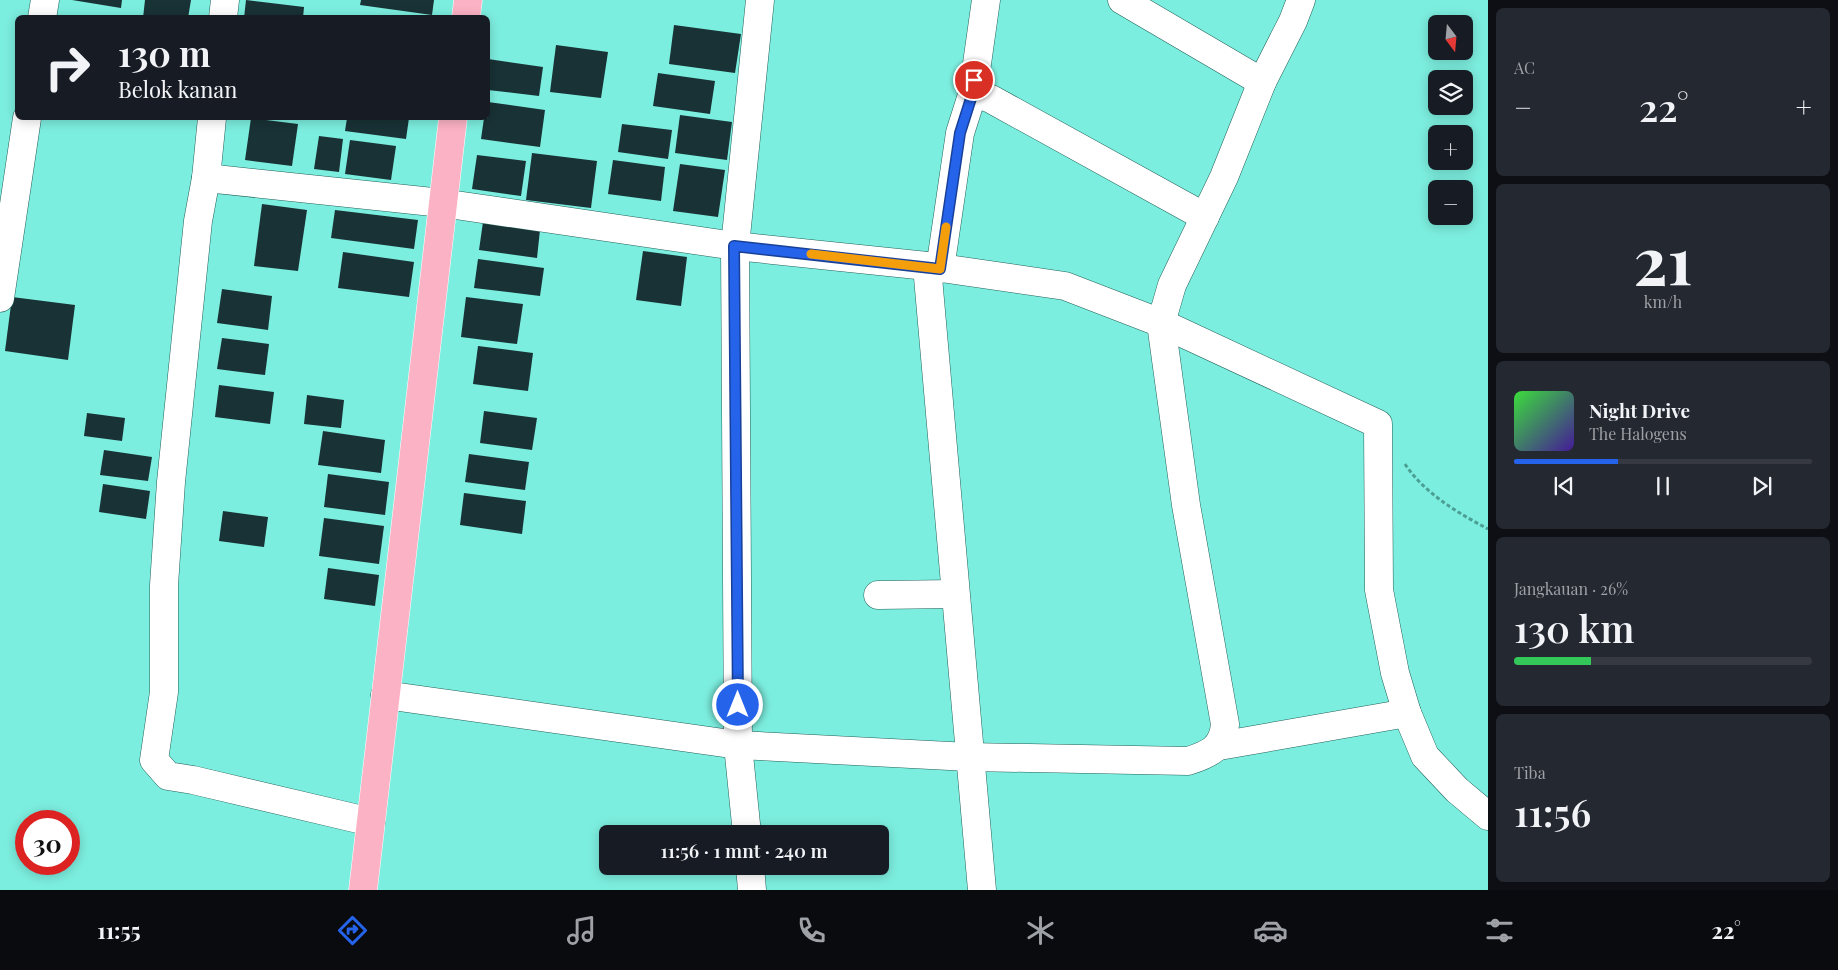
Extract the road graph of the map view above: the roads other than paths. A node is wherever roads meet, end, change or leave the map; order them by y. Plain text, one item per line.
1 (45, 0) edge
2 (225, 0) edge
3 (468, 0) edge
4 (760, 0) edge
5 (986, 0) edge
6 (1122, 0) edge
7 (1301, 0) edge
8 (42, 15) edge
9 (223, 15) edge
10 (466, 15) edge
11 (1262, 82) junction
12 (973, 92) junction
13 (27, 120) edge
14 (212, 120) edge
15 (453, 120) edge
16 (206, 178) junction
17 (442, 203) junction
18 (1205, 217) junction
19 (734, 246) junction
20 (933, 268) junction
21 (0, 298) edge
22 (1161, 323) junction
23 (955, 594) junction
24 (878, 595) dead end
25 (385, 695) junction
26 (1407, 713) junction
27 (738, 745) junction
28 (1219, 746) junction
29 (969, 757) junction
30 (1488, 816) edge
31 (371, 822) junction
32 (746, 825) edge
33 (751, 875) edge
34 (363, 890) edge
35 (752, 890) edge
36 (982, 890) edge

1 - 8 street
2 - 9 street
3 - 10 main road
4 - 19 street
5 - 12 street
6 - 11 street
7 - 11 street
11 - 18 street
12 - 18 street
12 - 20 street
13 - 21 street
14 - 16 street
15 - 17 main road
16 - 17 street
16 - 31 street
17 - 19 street
17 - 25 main road
18 - 22 street
19 - 20 street
19 - 27 street
20 - 22 street
20 - 23 street
22 - 26 street
22 - 28 street
23 - 24 street
23 - 29 street
25 - 27 street
25 - 31 main road
26 - 28 street
26 - 30 street
27 - 29 street
27 - 32 street
28 - 29 street
29 - 36 street
31 - 34 main road
33 - 35 street

